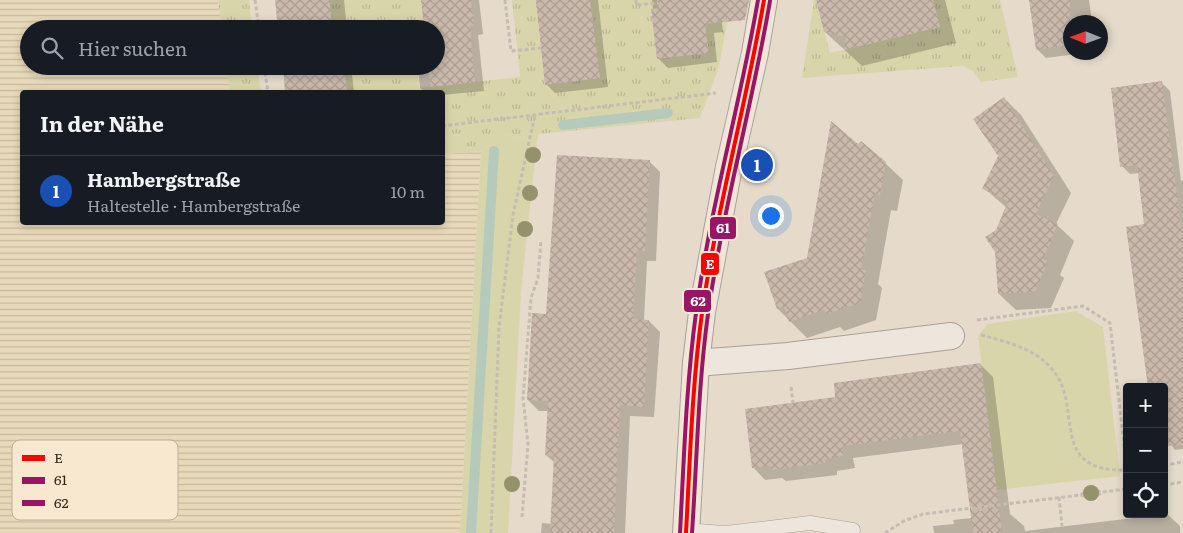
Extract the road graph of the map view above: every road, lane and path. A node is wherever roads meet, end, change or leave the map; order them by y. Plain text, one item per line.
1 (255, 0) edge
2 (505, 0) edge
3 (636, 0) edge
4 (764, 0) edge
5 (658, 3) dead end
6 (258, 20) edge
7 (540, 48) dead end
8 (265, 75) edge
9 (746, 89) junction
10 (268, 90) edge
11 (535, 115) junction
12 (445, 126) edge
13 (540, 240) dead end
14 (950, 336) junction
15 (696, 363) junction
16 (1123, 442) edge
17 (1183, 462) edge
18 (1168, 464) edge
19 (1123, 470) edge
20 (1183, 482) edge
21 (1168, 484) edge
22 (1123, 489) edge
23 (1102, 492) junction
24 (1081, 495) junction
25 (1058, 497) junction
26 (980, 507) junction
27 (522, 516) dead end
28 (981, 516) dead end
29 (1062, 526) dead end
30 (853, 530) dead end
31 (686, 532) edge
32 (491, 533) edge
33 (724, 533) edge
34 (885, 533) edge

1 - 6 path
2 - 7 path
3 - 5 path
4 - 9 street
8 - 10 path
9 - 11 path
9 - 15 street
11 - 12 path
11 - 32 path
13 - 27 path
14 - 15 street
14 - 16 path
14 - 19 path
15 - 31 street
17 - 18 path
20 - 21 path
22 - 23 path
23 - 24 path
23 - 24 path
24 - 25 path
25 - 26 path
25 - 29 path
26 - 28 path
26 - 34 path
30 - 33 lane
31 - 33 lane

